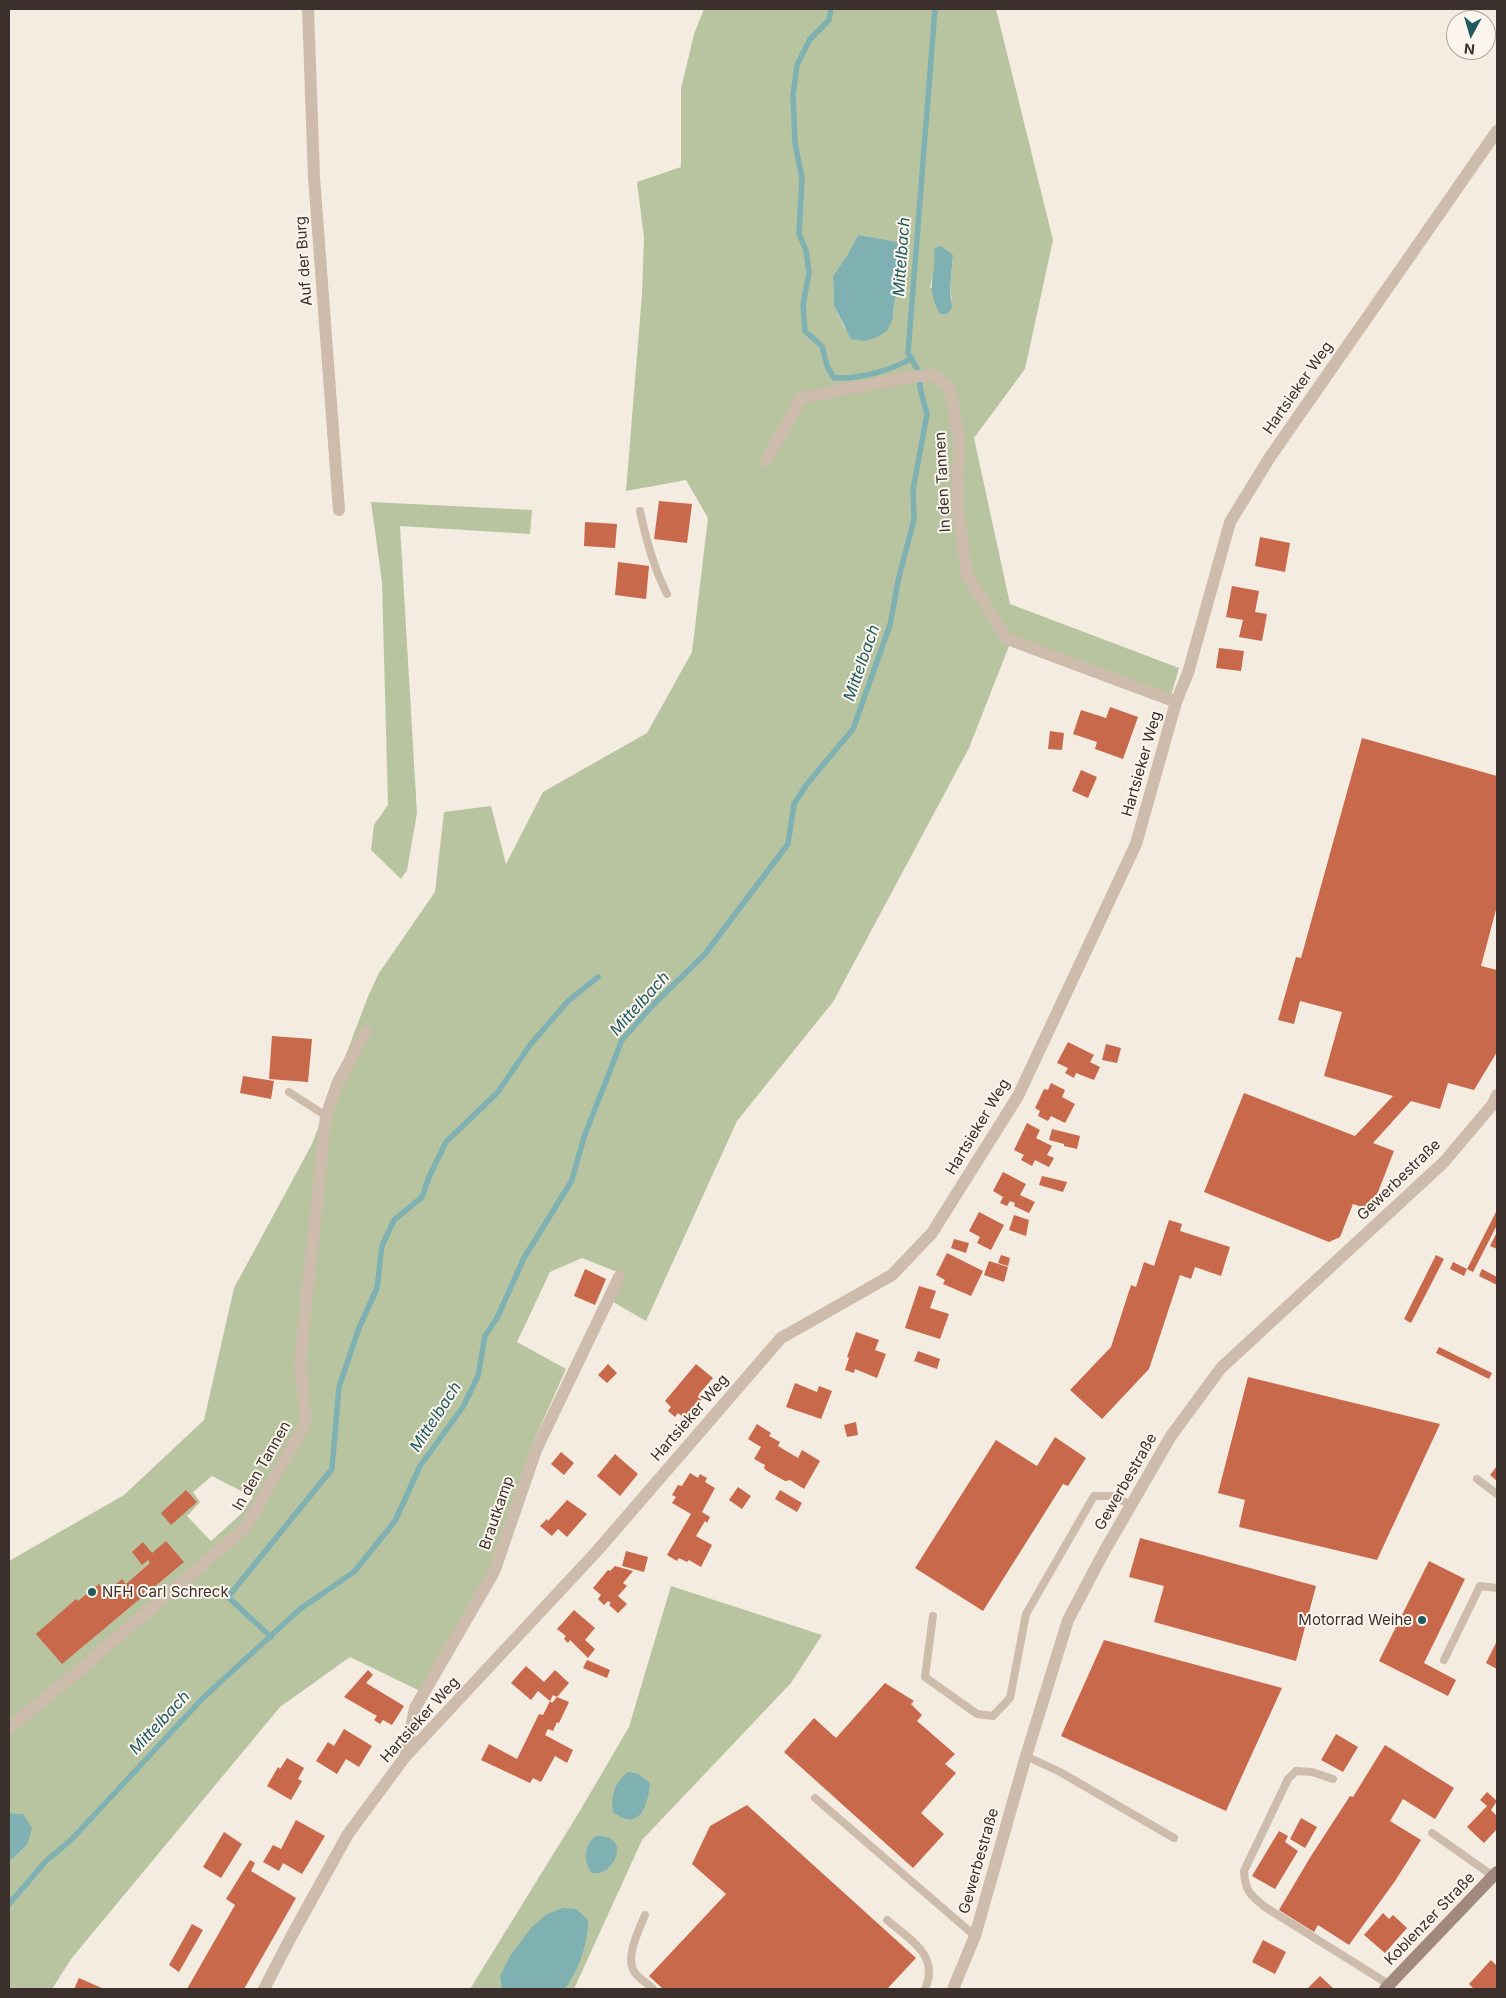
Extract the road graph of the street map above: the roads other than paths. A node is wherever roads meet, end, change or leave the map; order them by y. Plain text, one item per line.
1 (308, 9) edge
2 (1497, 131) edge
3 (766, 461) dead end
4 (339, 510) dead end
5 (640, 511) dead end
6 (668, 594) dead end
7 (1176, 702) junction
8 (366, 1030) dead end
9 (289, 1092) dead end
10 (1497, 1095) edge
11 (326, 1116) junction
12 (619, 1277) dead end
13 (1477, 1479) dead end
14 (1497, 1494) edge
15 (1131, 1506) junction
16 (1497, 1588) edge
17 (933, 1616) dead end
18 (1444, 1660) dead end
19 (9, 1728) edge
20 (1026, 1756) junction
21 (405, 1757) junction
22 (1333, 1779) dead end
23 (815, 1798) dead end
24 (1432, 1833) dead end
25 (1174, 1838) dead end
26 (1495, 1874) edge
27 (644, 1915) dead end
28 (887, 1920) dead end
29 (974, 1936) junction
30 (1388, 1987) edge
31 (264, 1989) edge
32 (654, 1989) edge
33 (925, 1989) edge
34 (953, 1989) edge

1 - 4 street, Auf der Burg
2 - 7 street, Hartsieker Weg
3 - 7 street, In den Tannen
5 - 6 lane
7 - 21 street, Hartsieker Weg
8 - 11 street, In den Tannen
9 - 11 lane
10 - 15 street, Gewerbestraße
11 - 19 street, In den Tannen
12 - 21 street, Brautkamp
13 - 14 lane
15 - 17 lane
15 - 20 street, Gewerbestraße
16 - 18 lane
20 - 25 lane
20 - 29 street, Gewerbestraße
21 - 31 street, Hartsieker Weg
22 - 30 lane
23 - 29 lane
24 - 26 lane
26 - 30 main road, Koblenzer Straße
27 - 32 lane
28 - 33 lane
29 - 34 street, Gewerbestraße

